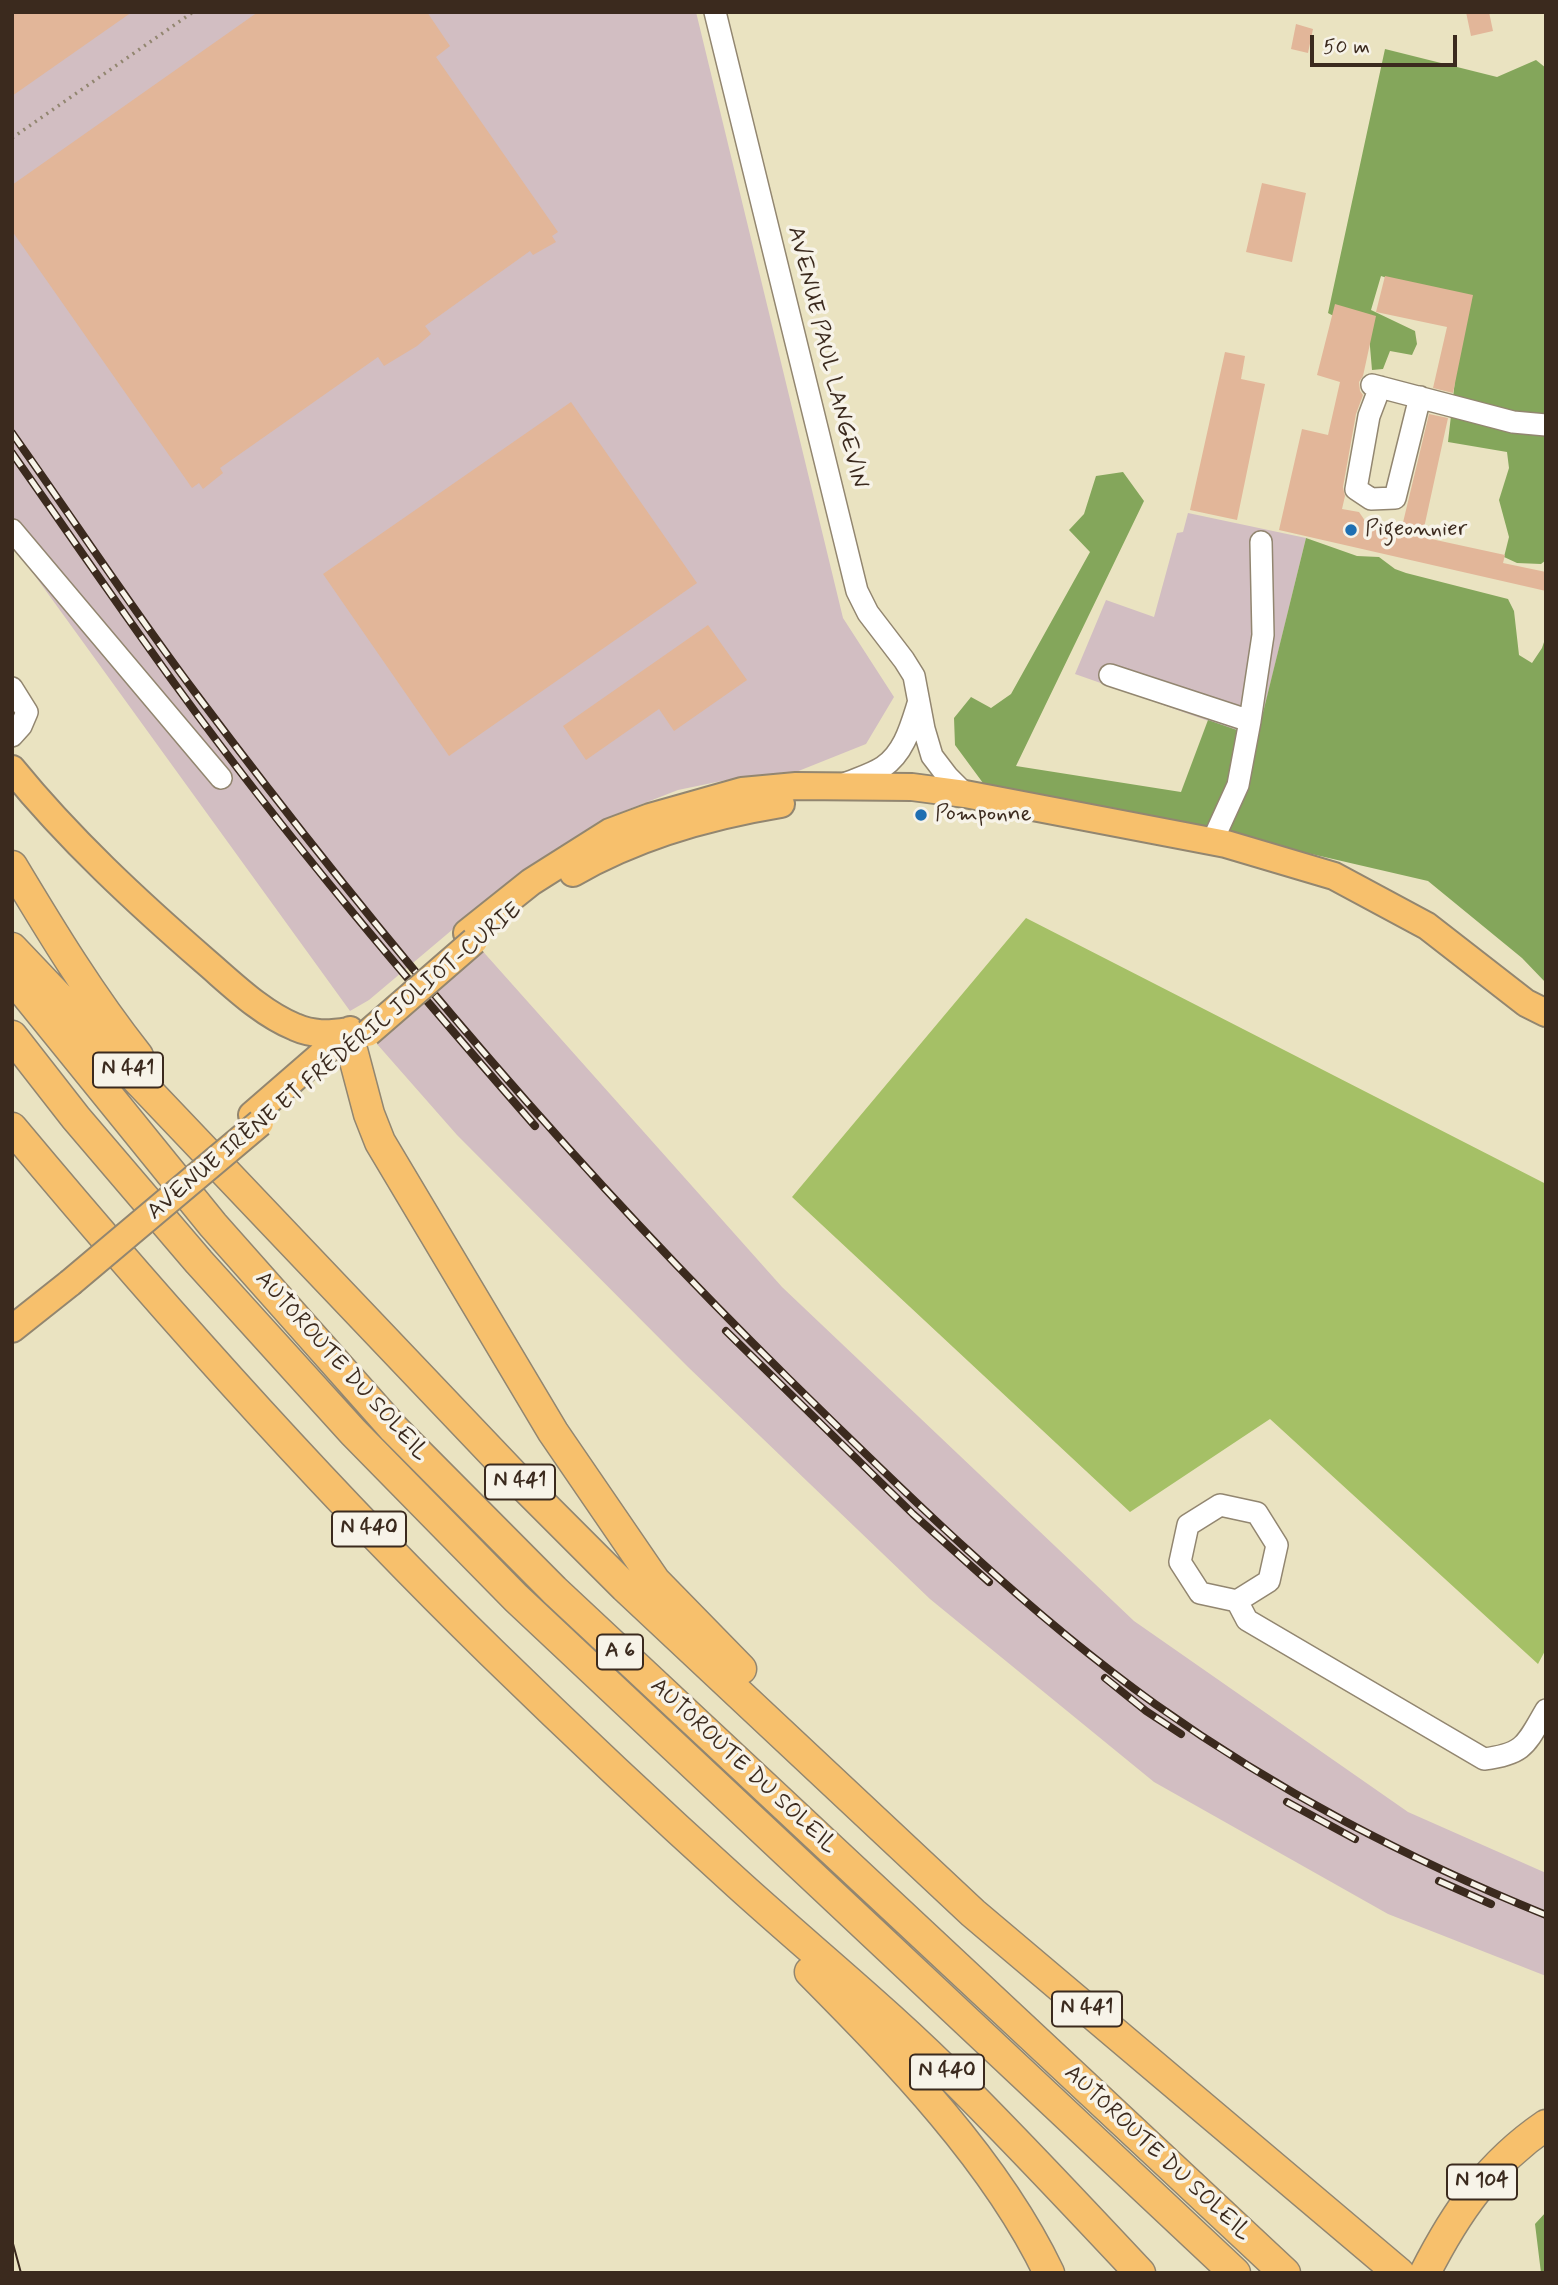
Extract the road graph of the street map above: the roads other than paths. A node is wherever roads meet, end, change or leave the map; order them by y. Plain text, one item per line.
1 (715, 12) edge
2 (1420, 397) junction
3 (1546, 425) edge
4 (12, 530) edge
5 (1261, 542) dead end
6 (1110, 675) dead end
7 (12, 688) edge
8 (918, 702) junction
9 (1251, 721) junction
10 (12, 736) edge
11 (12, 769) edge
12 (221, 778) dead end
13 (842, 785) junction
14 (965, 794) junction
15 (1212, 842) junction
16 (12, 866) edge
17 (470, 937) junction
18 (12, 948) edge
19 (12, 977) edge
20 (1546, 1013) edge
21 (1546, 1028) edge
22 (356, 1033) junction
23 (12, 1036) edge
24 (12, 1128) edge
25 (244, 1191) junction
26 (67, 1278) junction
27 (12, 1309) edge
28 (12, 1329) edge
29 (1237, 1601) junction
30 (1546, 1710) edge
31 (810, 1759) junction
32 (739, 1885) junction
33 (1546, 2125) edge
34 (1372, 2251) junction
35 (1430, 2263) edge
36 (1049, 2273) edge
37 (1140, 2273) edge
38 (1235, 2273) edge
39 (1285, 2273) edge
40 (1393, 2273) edge
41 (1399, 2273) edge

1 - 8 street, AVENUE PAUL LANGEVIN
2 - 2 street
2 - 3 street
4 - 12 street
5 - 9 street
6 - 9 street
7 - 10 street
8 - 13 street
8 - 14 street, AVENUE PAUL LANGEVIN
9 - 15 street
11 - 22 main road
13 - 14 main road, AVENUE IRÈNE ET FRÉDÉRIC JOLIOT-CURIE
13 - 17 main road, AVENUE IRÈNE ET FRÉDÉRIC JOLIOT-CURIE
14 - 15 main road, AVENUE IRÈNE ET FRÉDÉRIC JOLIOT-CURIE
15 - 20 main road, AVENUE IRÈNE ET FRÉDÉRIC JOLIOT-CURIE
16 - 25 highway
17 - 21 main road, AVENUE IRÈNE ET FRÉDÉRIC JOLIOT-CURIE
17 - 22 main road, AVENUE IRÈNE ET FRÉDÉRIC JOLIOT-CURIE, bridge
18 - 25 highway, N 441
19 - 39 highway, AUTOROUTE DU SOLEIL / A 6
22 - 26 main road, AVENUE IRÈNE ET FRÉDÉRIC JOLIOT-CURIE, bridge
22 - 31 highway
23 - 38 highway, AUTOROUTE DU SOLEIL / A 6
24 - 32 highway, N 440
25 - 31 highway, N 441
26 - 27 main road, AVENUE IRÈNE ET FRÉDÉRIC JOLIOT-CURIE
26 - 28 main road, AVENUE IRÈNE ET FRÉDÉRIC JOLIOT-CURIE
29 - 29 street
29 - 30 street
31 - 34 highway, N 441
32 - 36 highway
32 - 37 highway, N 440
33 - 35 highway, N 104
34 - 40 highway, N 441
34 - 41 highway

